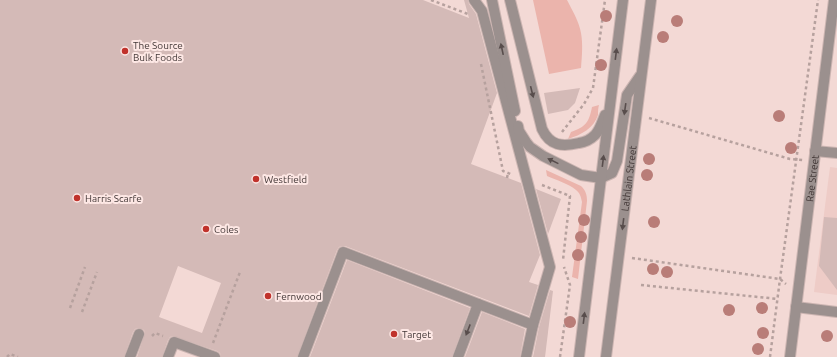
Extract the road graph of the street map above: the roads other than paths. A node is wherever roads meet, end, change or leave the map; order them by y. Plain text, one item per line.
1 (474, 0) edge
2 (492, 0) edge
3 (510, 0) edge
4 (623, 0) edge
5 (650, 0) edge
6 (834, 0) edge
7 (641, 74) junction
8 (609, 106) junction
9 (816, 151) junction
10 (837, 153) edge
11 (601, 178) junction
12 (478, 304) junction
13 (796, 307) junction
14 (837, 312) edge
15 (533, 325) junction
16 (139, 334) dead end
17 (130, 357) edge
18 (168, 357) edge
19 (215, 357) edge
20 (303, 357) edge
21 (458, 357) edge
22 (526, 357) edge
23 (579, 357) edge
24 (606, 357) edge
25 (790, 357) edge

1 - 15 street
11 -> 2 street
3 -> 8 street
8 -> 4 street
5 - 7 street, Lathlain Street
6 - 9 street, Rae Street
7 -> 11 street
7 -> 24 street, Lathlain Street
11 -> 8 street
9 - 10 street
9 - 13 street, Rae Street
23 -> 11 street
12 - 15 street
12 - 20 street
12 -> 21 street
13 - 14 street
13 - 25 street, Rae Street
15 - 22 street
16 - 17 street
18 - 19 street

